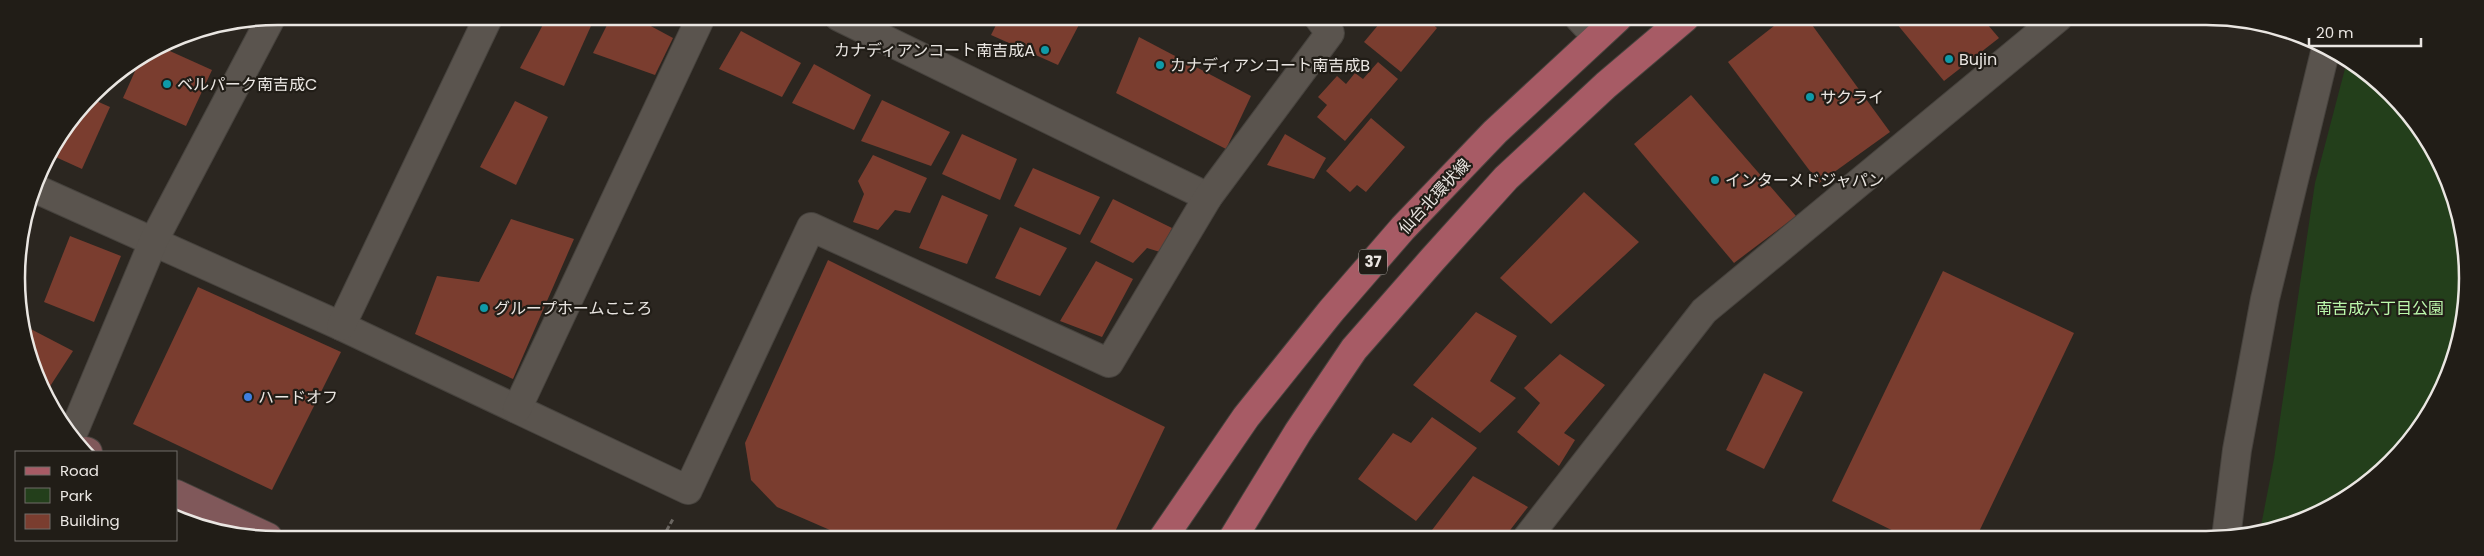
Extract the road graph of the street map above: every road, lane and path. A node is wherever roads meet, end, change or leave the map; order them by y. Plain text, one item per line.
1 (485, 25) edge
2 (697, 25) edge
3 (855, 25) edge
4 (1324, 25) edge
5 (1677, 25) edge
6 (2050, 25) edge
7 (267, 26) edge
8 (1587, 27) edge
9 (2324, 55) edge
10 (41, 190) edge
11 (1208, 197) junction
12 (154, 240) junction
13 (341, 326) junction
14 (517, 409) junction
15 (75, 429) edge
16 (178, 495) edge
17 (250, 529) edge
18 (2227, 530) edge
19 (1168, 531) edge
20 (1238, 531) edge
21 (1532, 531) edge

1 - 13 street
2 - 14 street
3 - 11 street
4 - 11 street
5 - 20 main road
6 - 21 street
7 - 12 street
8 - 19 main road, 仙台北環状線 / 37
9 - 18 street
10 - 12 street
11 - 14 street
12 - 13 street
12 - 15 street
13 - 14 street
16 - 17 street

